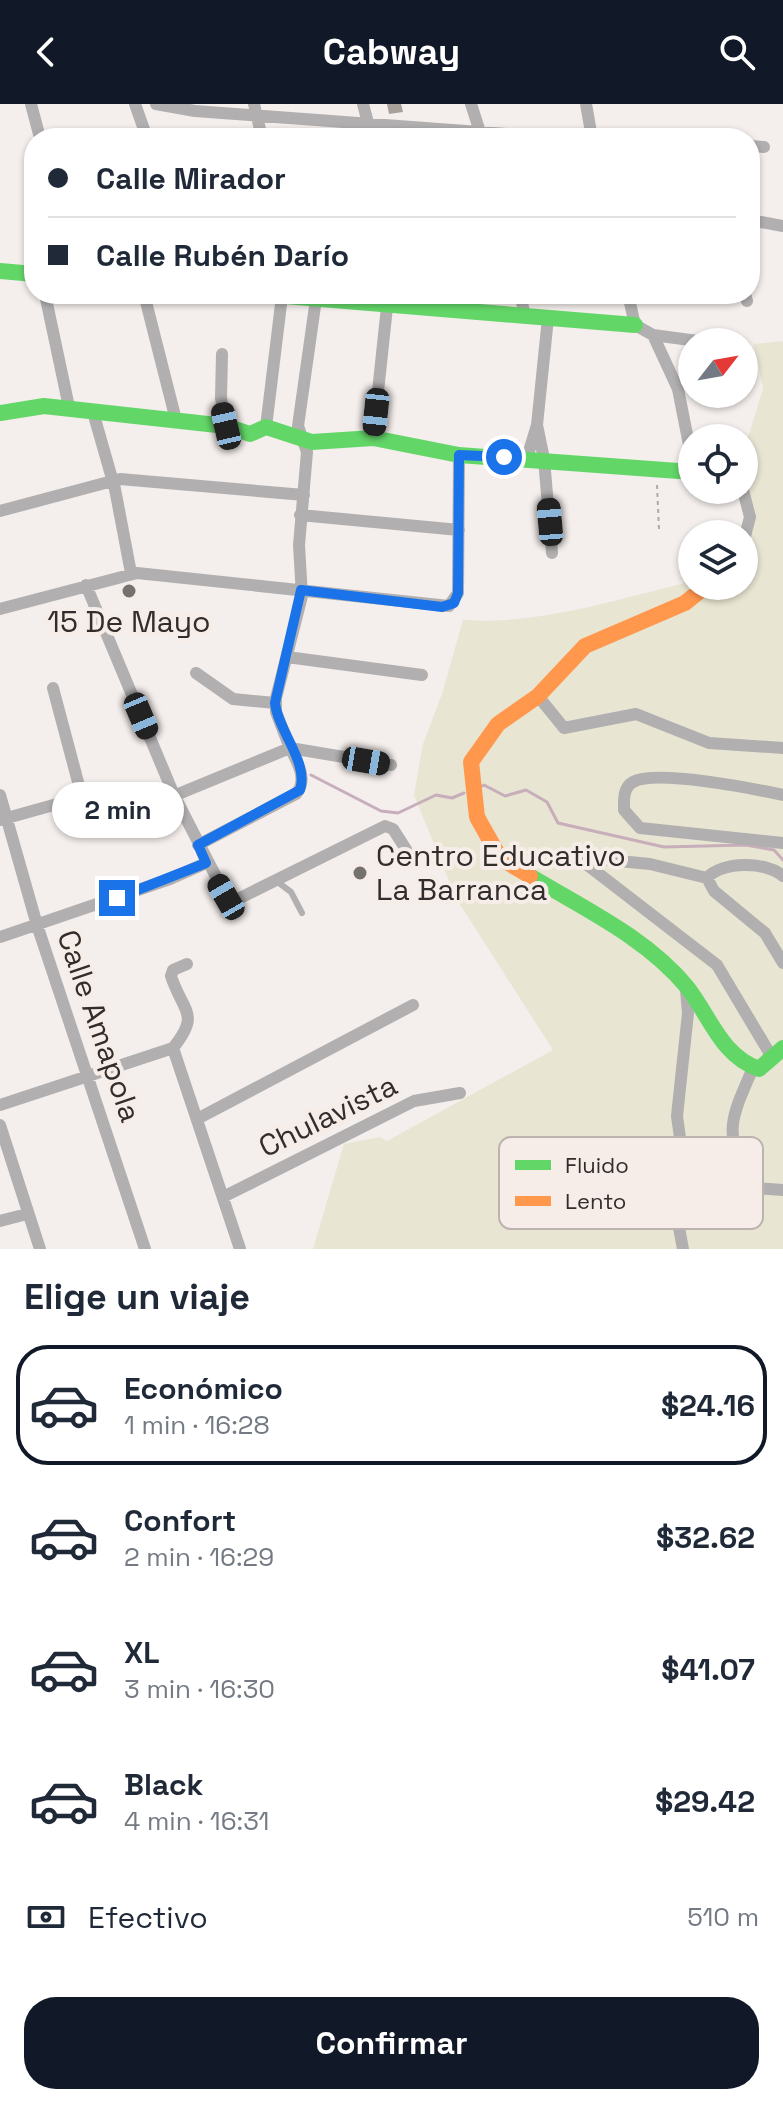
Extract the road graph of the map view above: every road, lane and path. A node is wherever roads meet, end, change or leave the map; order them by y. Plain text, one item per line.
1 (31, 104) edge
2 (123, 104) edge
3 (134, 104) edge
4 (156, 104) edge
5 (363, 104) edge
6 (471, 104) edge
7 (586, 104) edge
8 (256, 110) edge
9 (368, 125) junction
10 (37, 128) edge
11 (143, 128) edge
12 (369, 128) edge
13 (402, 128) edge
14 (478, 128) edge
15 (590, 128) edge
16 (760, 222) edge
17 (783, 226) edge
18 (0, 271) edge
19 (24, 273) edge
20 (47, 304) edge
21 (147, 304) edge
22 (281, 304) edge
23 (305, 304) edge
24 (362, 304) edge
25 (400, 304) edge
26 (436, 304) edge
27 (522, 304) edge
28 (630, 304) edge
29 (387, 307) junction
30 (525, 316) junction
31 (548, 318) junction
32 (635, 325) junction
33 (653, 335) junction
34 (678, 338) edge
35 (222, 354) dead end
36 (69, 407) junction
37 (93, 412) junction
38 (0, 413) edge
39 (176, 420) junction
40 (685, 424) edge
41 (537, 425) junction
42 (226, 426) junction
43 (266, 427) junction
44 (373, 438) junction
45 (304, 440) junction
46 (459, 455) junction
47 (527, 458) junction
48 (544, 459) junction
49 (656, 471) junction
50 (678, 472) edge
51 (111, 480) junction
52 (304, 495) junction
53 (0, 511) edge
54 (300, 515) junction
55 (459, 530) junction
56 (659, 530) dead end
57 (552, 553) dead end
58 (131, 573) junction
59 (86, 585) junction
60 (301, 590) junction
61 (689, 600) edge
62 (0, 609) edge
63 (287, 657) junction
64 (196, 673) dead end
65 (422, 675) dead end
66 (53, 688) dead end
67 (538, 696) junction
68 (275, 703) junction
69 (289, 745) junction
70 (783, 748) edge
71 (391, 765) dead end
72 (0, 795) edge
73 (174, 795) junction
74 (783, 795) edge
75 (82, 797) junction
76 (3, 820) edge
77 (783, 843) edge
78 (198, 845) junction
79 (414, 862) dead end
80 (206, 863) junction
81 (783, 876) edge
82 (707, 878) junction
83 (275, 880) junction
84 (302, 913) dead end
85 (37, 925) junction
86 (0, 937) edge
87 (783, 963) edge
88 (187, 964) dead end
89 (686, 986) junction
90 (413, 1005) dead end
91 (173, 1048) junction
92 (778, 1053) edge
93 (753, 1068) junction
94 (88, 1074) junction
95 (460, 1093) dead end
96 (0, 1105) edge
97 (199, 1118) junction
98 (0, 1125) edge
99 (680, 1137) edge
100 (733, 1137) edge
101 (763, 1189) edge
102 (783, 1190) edge
103 (223, 1197) junction
104 (27, 1214) junction
105 (0, 1221) edge
106 (679, 1229) edge
107 (40, 1249) edge
108 (145, 1249) edge
109 (240, 1249) edge
110 (683, 1249) edge

1 - 10 street
2 - 3 street
3 - 11 street
4 - 8 street
5 - 9 street
6 - 14 street
7 - 15 street
8 - 9 street
9 - 12 street
9 - 13 street
16 - 17 street
18 - 19 street
20 - 36 street
21 - 39 street
22 - 43 street
23 - 45 street
24 - 29 street
25 - 29 street
26 - 30 street
27 - 30 street
28 - 32 street
29 - 44 street
30 - 31 street
31 - 32 street
31 - 41 street
32 - 33 street
33 - 34 street
33 - 40 street
35 - 42 street
36 - 37 street
36 - 38 street
37 - 39 street
37 - 51 street
39 - 42 street
41 - 47 street
41 - 48 street
42 - 43 street
43 - 45 street
44 - 45 street
44 - 46 street
45 - 52 street
46 - 47 street
46 - 55 street
47 - 48 street
48 - 49 street
48 - 57 street
49 - 50 street
49 - 56 path
51 - 52 street
51 - 53 street
51 - 58 street
52 - 54 street
54 - 55 street
54 - 60 street
55 - 60 street
58 - 59 street
58 - 60 street
59 - 62 street
59 - 73 street
60 - 63 street
61 - 67 street
63 - 65 street
63 - 68 street
64 - 68 street
66 - 75 street
67 - 70 street
67 - 89 street
68 - 69 street
69 - 71 street
69 - 73 street
69 - 78 street
72 - 76 street, Calle Amapola
73 - 75 street
73 - 78 street
74 - 77 street
75 - 76 street
76 - 85 street, Calle Amapola
78 - 80 street
79 - 83 street
80 - 83 street
80 - 85 street
81 - 82 street
82 - 87 street
82 - 92 street
83 - 84 lane
85 - 86 street
85 - 94 street, Calle Amapola
88 - 91 street
89 - 93 street
89 - 99 street
90 - 97 street
91 - 94 street
91 - 97 street
92 - 93 street
93 - 100 street
94 - 96 street
94 - 108 street, Calle Amapola
95 - 103 street, Chulavista
97 - 103 street
98 - 104 street
101 - 102 street
103 - 109 street
104 - 105 street
104 - 107 street
106 - 110 street

